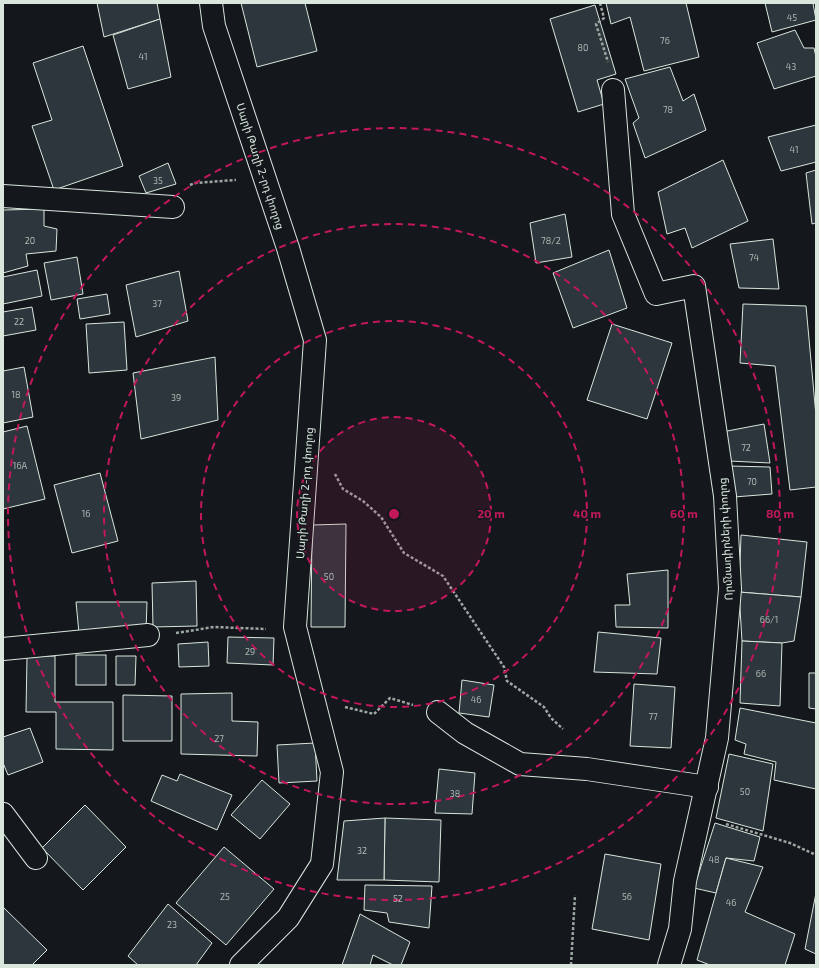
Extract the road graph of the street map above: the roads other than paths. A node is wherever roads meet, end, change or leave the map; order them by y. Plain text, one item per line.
1 (211, 3) edge
2 (613, 90) road end
3 (3, 196) edge
4 (173, 207) dead end
5 (148, 635) road end
6 (3, 649) edge
7 (438, 712) road end
8 (707, 787) junction
9 (3, 814) edge
10 (36, 858) dead end
11 (241, 965) edge
12 (669, 965) edge

1 - 11 street, Սարի Թաղի 2-րդ փողոց
2 - 8 street, Որմնադիրների փողոց
3 - 4 street
5 - 6 street
7 - 8 street
8 - 12 street, Որմնադիրների փողոց
9 - 10 street

